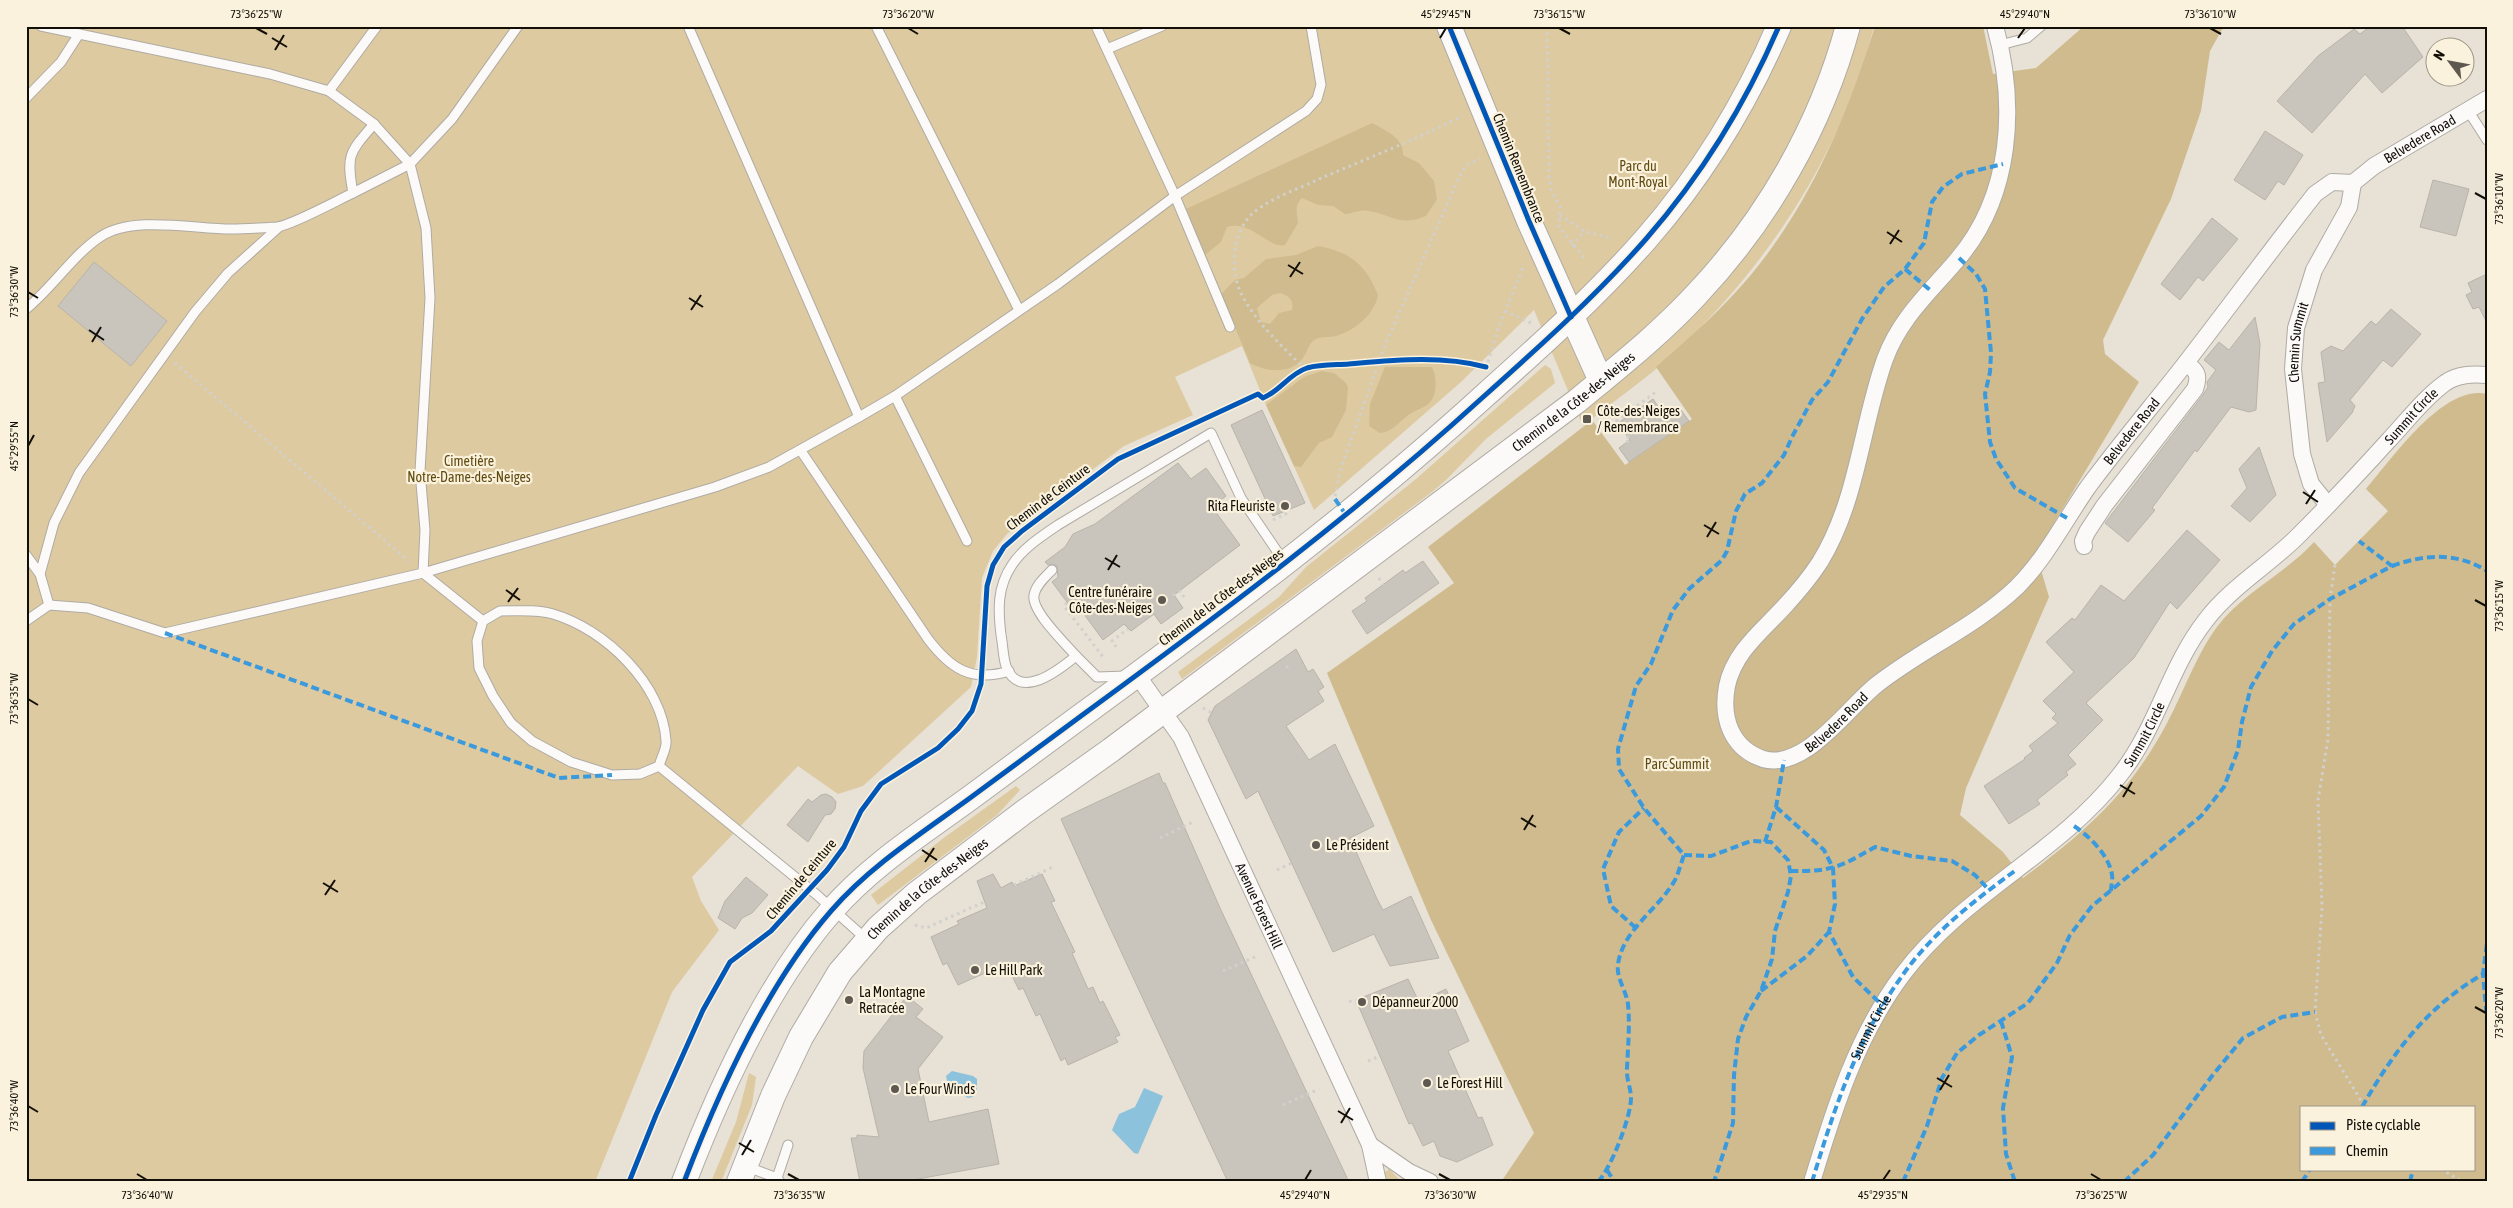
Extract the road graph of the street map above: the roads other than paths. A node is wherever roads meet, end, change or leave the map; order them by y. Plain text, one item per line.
1 (42, 26) edge
2 (377, 26) edge
3 (518, 26) edge
4 (688, 26) edge
5 (876, 26) edge
6 (1096, 26) edge
7 (1162, 26) edge
8 (1311, 26) edge
9 (1450, 26) edge
10 (1779, 26) edge
11 (1848, 26) edge
12 (1995, 26) edge
13 (2041, 26) edge
14 (79, 34) junction
15 (2000, 45) junction
16 (1107, 49) junction
17 (329, 91) junction
18 (26, 98) edge
19 (2487, 99) edge
20 (2469, 112) junction
21 (374, 124) junction
22 (2487, 140) edge
23 (410, 164) junction
24 (2353, 183) junction
25 (353, 193) junction
26 (1175, 196) junction
27 (279, 227) junction
28 (26, 309) edge
29 (1019, 310) junction
30 (1571, 317) junction
31 (1230, 328) dead end
32 (2186, 363) junction
33 (2487, 375) edge
34 (1601, 381) junction
35 (895, 396) junction
36 (859, 417) junction
37 (801, 451) junction
38 (2328, 505) junction
39 (967, 541) dead end
40 (2084, 546) dead end
41 (26, 555) edge
42 (1285, 563) junction
43 (1052, 570) dead end
44 (422, 573) junction
45 (40, 574) junction
46 (49, 604) junction
47 (26, 621) edge
48 (482, 621) junction
49 (1076, 656) junction
50 (1009, 671) junction
51 (1137, 675) junction
52 (1164, 711) junction
53 (659, 766) junction
54 (833, 909) junction
55 (866, 939) junction
56 (788, 1144) dead end
57 (1370, 1145) junction
58 (741, 1174) edge
59 (777, 1181) edge
60 (684, 1182) edge
61 (1378, 1182) edge
62 (1430, 1182) edge
63 (1812, 1182) edge

1 - 14 lane
2 - 17 lane
3 - 23 lane
4 - 36 lane
5 - 29 lane
6 - 16 lane
7 - 16 lane
8 - 26 lane
9 - 30 main road, Chemin Remembrance
10 - 30 main road, Chemin de la Côte-des-Neiges
11 - 34 main road, Chemin de la Côte-des-Neiges
12 - 15 street, Belvedere Road
13 - 15 lane
14 - 17 lane
14 - 18 lane
15 - 32 street, Belvedere Road
16 - 26 lane
17 - 21 lane
19 - 20 street, Belvedere Road
20 - 22 lane
20 - 24 street, Belvedere Road
21 - 23 lane
21 - 25 lane
23 - 25 lane
23 - 44 lane
24 - 32 street, Belvedere Road
24 - 38 street, Chemin Summit
25 - 27 lane
26 - 29 lane
26 - 31 lane
27 - 28 lane
27 - 45 lane
29 - 35 lane
30 - 34 main road, Chemin Remembrance
30 - 42 main road, Chemin de la Côte-des-Neiges
32 - 40 street
33 - 38 street, Summit Circle
34 - 52 main road, Chemin de la Côte-des-Neiges
35 - 36 lane
35 - 39 lane
36 - 37 lane
37 - 44 lane
37 - 50 lane
38 - 63 street, Summit Circle
41 - 45 lane
42 - 50 lane
42 - 51 main road, Chemin de la Côte-des-Neiges
43 - 49 lane
44 - 46 lane
44 - 48 lane
45 - 46 lane
46 - 47 lane
48 - 53 lane
48 - 53 lane
49 - 50 lane
49 - 51 lane
51 - 52 street, Avenue Forest Hill
51 - 54 main road, Chemin de la Côte-des-Neiges
52 - 55 main road, Chemin de la Côte-des-Neiges
52 - 57 street, Avenue Forest Hill
53 - 54 lane
54 - 55 lane
54 - 60 main road, Chemin de la Côte-des-Neiges
55 - 58 main road, Chemin de la Côte-des-Neiges
56 - 59 lane
57 - 61 street, Avenue Forest Hill
57 - 62 street
58 - 59 lane

